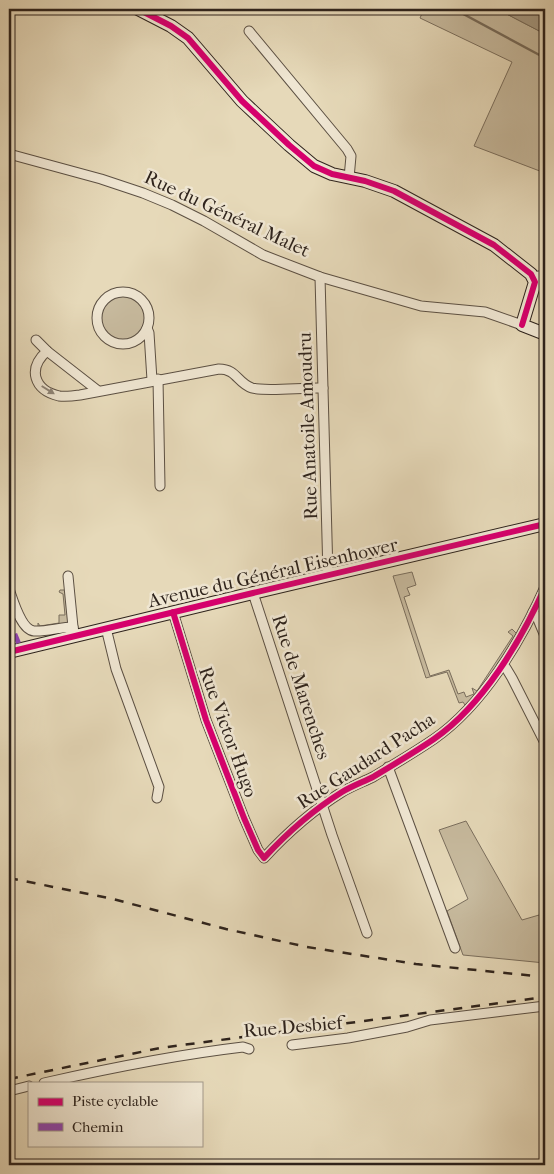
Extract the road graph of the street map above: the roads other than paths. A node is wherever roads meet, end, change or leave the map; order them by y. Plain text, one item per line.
1 (138, 9) edge
2 (249, 31) dead end
3 (9, 154) edge
4 (349, 178) junction
5 (320, 277) junction
6 (540, 277) edge
7 (522, 325) junction
8 (147, 328) junction
9 (545, 334) edge
10 (36, 340) dead end
11 (48, 351) junction
12 (155, 380) junction
13 (323, 388) junction
14 (97, 390) junction
15 (160, 486) dead end
16 (545, 524) edge
17 (328, 575) junction
18 (68, 576) dead end
19 (545, 587) edge
20 (9, 589) edge
21 (253, 592) junction
22 (173, 612) junction
23 (533, 612) junction
24 (106, 628) junction
25 (74, 632) junction
26 (545, 636) edge
27 (9, 652) edge
28 (502, 666) junction
29 (545, 743) edge
30 (388, 767) junction
31 (157, 798) dead end
32 (323, 805) junction
33 (264, 858) joint
34 (368, 933) dead end
35 (455, 948) dead end
36 (545, 1006) edge
37 (292, 1045) dead end
38 (249, 1049) dead end
39 (48, 1082) edge
40 (28, 1086) edge
41 (9, 1091) edge

1 - 4 street
2 - 4 street
3 - 5 street, Rue du Général Malet
4 - 6 street
5 - 7 street, Rue du Général Malet
5 - 13 street, Rue Anatoile Amoudru
6 - 7 street
7 - 9 street, Rue du Général Malet
8 - 8 street
8 - 12 street
10 - 11 street
11 - 14 street
11 -> 14 street
12 - 13 street
12 - 14 street
12 - 15 street
13 - 17 street, Rue Anatoile Amoudru
16 - 17 street, Avenue du Général Eisenhower
17 - 21 street, Avenue du Général Eisenhower
18 - 25 street
19 - 23 street, Rue Gaudard Pacha
20 - 25 street
21 - 22 street, Avenue du Général Eisenhower
21 - 32 street, Rue de Marenches
22 - 24 street, Avenue du Général Eisenhower
22 - 33 street, Rue Victor Hugo
23 - 26 street
23 - 28 street, Rue Gaudard Pacha
24 - 25 street, Avenue du Général Eisenhower
24 - 31 street
25 - 27 street, Avenue du Général Eisenhower
28 - 29 street
28 - 30 street, Rue Gaudard Pacha
30 - 32 street, Rue Gaudard Pacha
30 - 35 street
32 - 33 street, Rue Gaudard Pacha
32 - 34 street, Rue de Marenches
36 - 37 street, Rue Desbief
38 - 39 street, Rue Desbief
40 - 41 street

